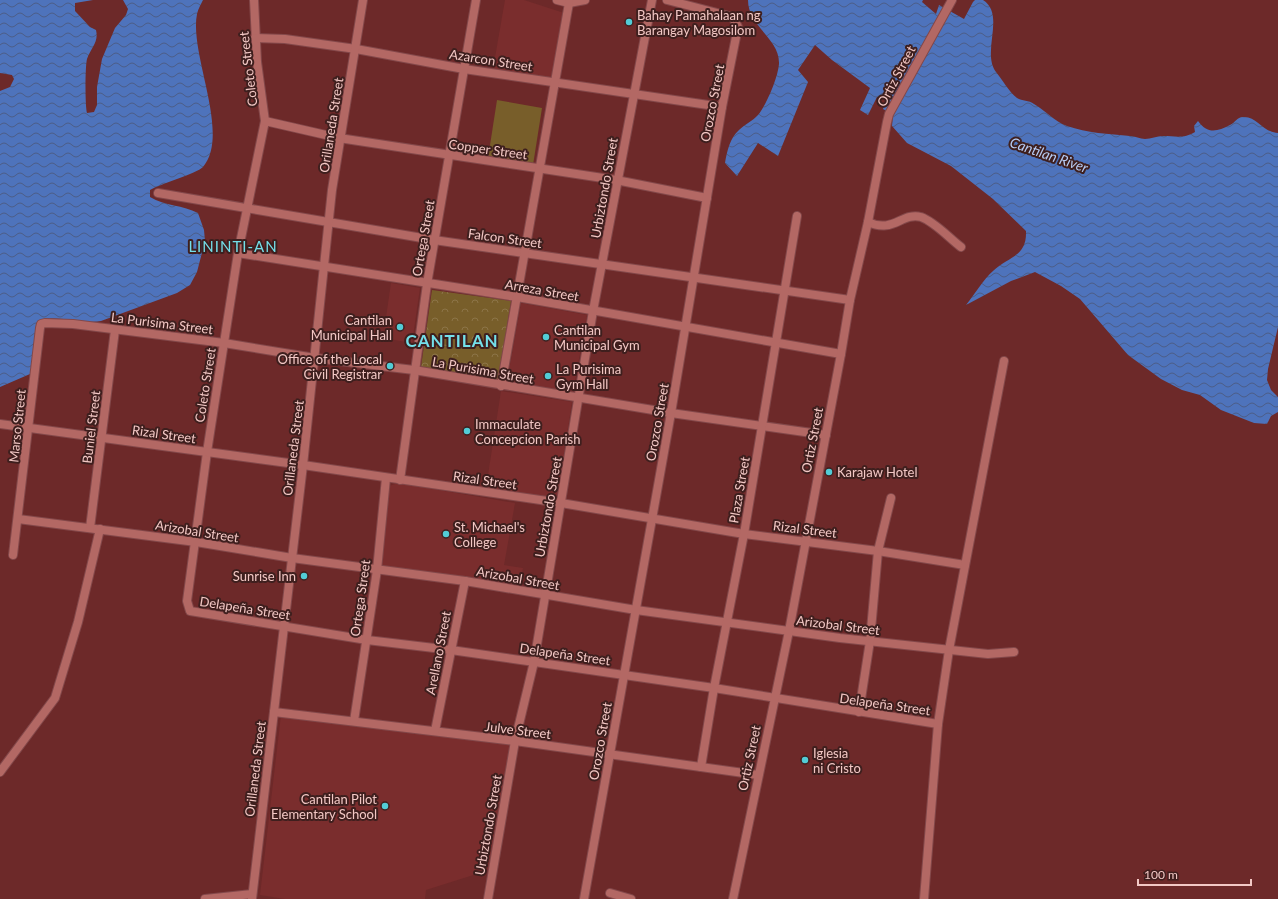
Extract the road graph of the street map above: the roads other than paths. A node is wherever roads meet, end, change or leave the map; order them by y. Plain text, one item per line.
1 (254, 0) edge
2 (363, 0) edge
3 (476, 0) edge
4 (557, 0) edge
5 (585, 0) edge
6 (652, 0) edge
7 (667, 0) edge
8 (569, 3) junction
9 (950, 4) edge
10 (255, 38) junction
11 (356, 49) junction
12 (464, 69) junction
13 (555, 82) junction
14 (633, 92) junction
15 (722, 107) junction
16 (265, 121) junction
17 (340, 138) junction
18 (449, 156) junction
19 (540, 168) junction
20 (616, 180) junction
21 (158, 193) dead end
22 (707, 198) junction
23 (248, 209) junction
24 (797, 216) dead end
25 (868, 222) junction
26 (329, 224) junction
27 (434, 240) junction
28 (961, 247) dead end
29 (238, 253) junction
30 (524, 254) junction
31 (603, 264) junction
32 (324, 266) junction
33 (693, 278) junction
34 (428, 284) junction
35 (786, 291) junction
36 (517, 297) junction
37 (850, 300) junction
38 (593, 311) junction
39 (41, 324) joint
40 (686, 327) junction
41 (115, 330) junction
42 (777, 342) junction
43 (224, 343) junction
44 (841, 354) junction
45 (315, 358) junction
46 (1004, 361) dead end
47 (414, 370) junction
48 (502, 386) junction
49 (578, 398) junction
50 (671, 413) junction
51 (0, 424) edge
52 (762, 425) junction
53 (28, 428) junction
54 (826, 435) junction
55 (102, 437) junction
56 (207, 452) junction
57 (303, 465) junction
58 (386, 478) junction
59 (400, 480) junction
60 (891, 498) dead end
61 (561, 503) junction
62 (18, 519) junction
63 (651, 519) junction
64 (90, 528) junction
65 (100, 529) junction
66 (744, 534) junction
67 (196, 542) junction
68 (805, 542) junction
69 (878, 551) junction
70 (13, 555) dead end
71 (292, 558) junction
72 (965, 565) junction
73 (377, 570) junction
74 (465, 581) junction
75 (545, 595) junction
76 (189, 609) joint
77 (636, 610) junction
78 (728, 621) junction
79 (284, 627) junction
80 (789, 631) junction
81 (367, 640) junction
82 (870, 641) junction
83 (451, 650) junction
84 (949, 650) junction
85 (1014, 652) dead end
86 (534, 662) junction
87 (625, 675) junction
88 (714, 688) junction
89 (774, 699) junction
90 (274, 712) junction
91 (859, 712) junction
92 (354, 721) junction
93 (938, 724) junction
94 (435, 730) junction
95 (515, 740) junction
96 (610, 755) junction
97 (701, 767) junction
98 (0, 772) edge
99 (758, 775) junction
100 (610, 893) dead end
101 (252, 896) edge
102 (619, 897) edge
103 (205, 899) edge
104 (488, 899) edge
105 (584, 899) edge
106 (631, 899) edge
107 (733, 899) edge
108 (924, 899) edge

1 - 10 street, Coleto Street
2 - 11 street, Orillaneda Street
3 - 12 street, Ortega Street
4 - 8 street
5 - 8 street
6 - 14 street, Urbiztondo Street
7 - 15 street, Orozco Street
8 - 13 street
9 - 25 street, Ortiz Street
10 - 11 street, Azarcon Street
10 - 16 street, Coleto Street
11 - 12 street, Azarcon Street
11 - 17 street, Orillaneda Street
12 - 13 street, Azarcon Street
12 - 18 street, Ortega Street
13 - 14 street, Azarcon Street
13 - 19 street
14 - 15 street, Azarcon Street
14 - 20 street, Urbiztondo Street
15 - 22 street, Orozco Street
16 - 17 street, Copper Street
16 - 23 street, Coleto Street
17 - 18 street, Copper Street
17 - 26 street, Orillaneda Street
18 - 19 street, Copper Street
18 - 27 street, Ortega Street
19 - 20 street, Copper Street
19 - 30 street
20 - 22 street, Copper Street
20 - 31 street, Urbiztondo Street
21 - 23 street, Falcon Street
22 - 33 street, Orozco Street
23 - 26 street, Falcon Street
23 - 29 street, Coleto Street
24 - 35 street, Plaza Street
25 - 28 street
25 - 37 street, Ortiz Street
26 - 27 street, Falcon Street
26 - 32 street, Orillaneda Street
27 - 30 street, Falcon Street
27 - 34 street, Ortega Street
29 - 32 street, Arreza Street
29 - 43 street, Coleto Street
30 - 31 street, Falcon Street
30 - 36 street
31 - 33 street, Falcon Street
31 - 38 street, Urbiztondo Street
32 - 34 street, Arreza Street
32 - 45 street, Orillaneda Street
33 - 35 street, Falcon Street
33 - 40 street, Orozco Street
34 - 36 street, Arreza Street
34 - 47 street, Ortega Street
35 - 37 street, Falcon Street
35 - 42 street, Plaza Street
36 - 38 street, Arreza Street
36 - 48 street
37 - 44 street, Ortiz Street
38 - 40 street, Arreza Street
38 - 49 street, Urbiztondo Street
39 - 41 street, La Purisima Street
39 - 53 street, Marso Street
40 - 42 street, Arreza Street
40 - 50 street, Orozco Street
41 - 43 street, La Purisima Street
41 - 55 street, Buniel Street
42 - 44 street, Arreza Street
42 - 52 street, Plaza Street
43 - 45 street, La Purisima Street
43 - 56 street, Coleto Street
44 - 54 street, Ortiz Street
45 - 47 street, La Purisima Street
45 - 57 street, Orillaneda Street
46 - 72 street
47 - 48 street, La Purisima Street
47 - 59 street, Ortega Street
48 - 49 street, La Purisima Street
49 - 50 street, La Purisima Street
49 - 61 street, Urbiztondo Street
50 - 52 street, La Purisima Street
50 - 63 street, Orozco Street
51 - 53 street, Rizal Street
52 - 54 street, La Purisima Street
52 - 66 street, Plaza Street
53 - 55 street, Rizal Street
53 - 62 street, Marso Street
54 - 68 street, Ortiz Street
55 - 56 street, Rizal Street
55 - 64 street, Buniel Street
56 - 57 street, Rizal Street
56 - 67 street, Coleto Street
57 - 58 street, Rizal Street
57 - 71 street, Orillaneda Street
58 - 59 street, Rizal Street
58 - 73 street, Ortega Street
59 - 61 street, Rizal Street
60 - 69 street
61 - 63 street, Rizal Street
61 - 75 street, Urbiztondo Street
62 - 64 street, Arizobal Street
62 - 70 street, Marso Street
63 - 66 street, Rizal Street
63 - 77 street, Orozco Street
64 - 65 street, Arizobal Street
65 - 67 street, Arizobal Street
65 - 98 street
66 - 68 street, Rizal Street
66 - 78 street, Plaza Street
67 - 71 street, Arizobal Street
67 - 76 street, Coleto Street
68 - 69 street, Rizal Street
68 - 80 street, Ortiz Street
69 - 72 street, Rizal Street
69 - 82 street
71 - 73 street, Arizobal Street
71 - 79 street, Orillaneda Street
72 - 84 street
73 - 74 street, Arizobal Street
73 - 81 street, Ortega Street
74 - 75 street, Arizobal Street
74 - 83 street, Arellano Street
75 - 77 street, Arizobal Street
75 - 86 street, Urbiztondo Street
76 - 79 street, Delapeña Street
77 - 78 street, Arizobal Street
77 - 87 street, Orozco Street
78 - 80 street, Arizobal Street
78 - 88 street, Plaza Street
79 - 81 street, Delapeña Street
79 - 90 street, Orillaneda Street
80 - 82 street, Arizobal Street
80 - 89 street, Ortiz Street
81 - 83 street, Delapeña Street
81 - 92 street, Ortega Street
82 - 84 street, Arizobal Street
82 - 91 street
83 - 86 street, Delapeña Street
83 - 94 street, Arellano Street
84 - 85 street, Arizobal Street
84 - 93 street
86 - 87 street, Delapeña Street
86 - 95 street, Urbiztondo Street
87 - 88 street, Delapeña Street
87 - 96 street, Orozco Street
88 - 89 street, Delapeña Street
88 - 97 street, Plaza Street
89 - 91 street, Delapeña Street
89 - 99 street, Ortiz Street
90 - 92 street, Julve Street
90 - 101 street, Orillaneda Street
91 - 93 street, Delapeña Street
92 - 94 street, Julve Street
93 - 108 street
94 - 95 street, Julve Street
95 - 96 street, Julve Street
95 - 104 street, Urbiztondo Street
96 - 97 street, Julve Street
96 - 105 street, Orozco Street
97 - 99 street, Julve Street
99 - 107 street, Ortiz Street
100 - 102 street
101 - 103 street
102 - 106 street

